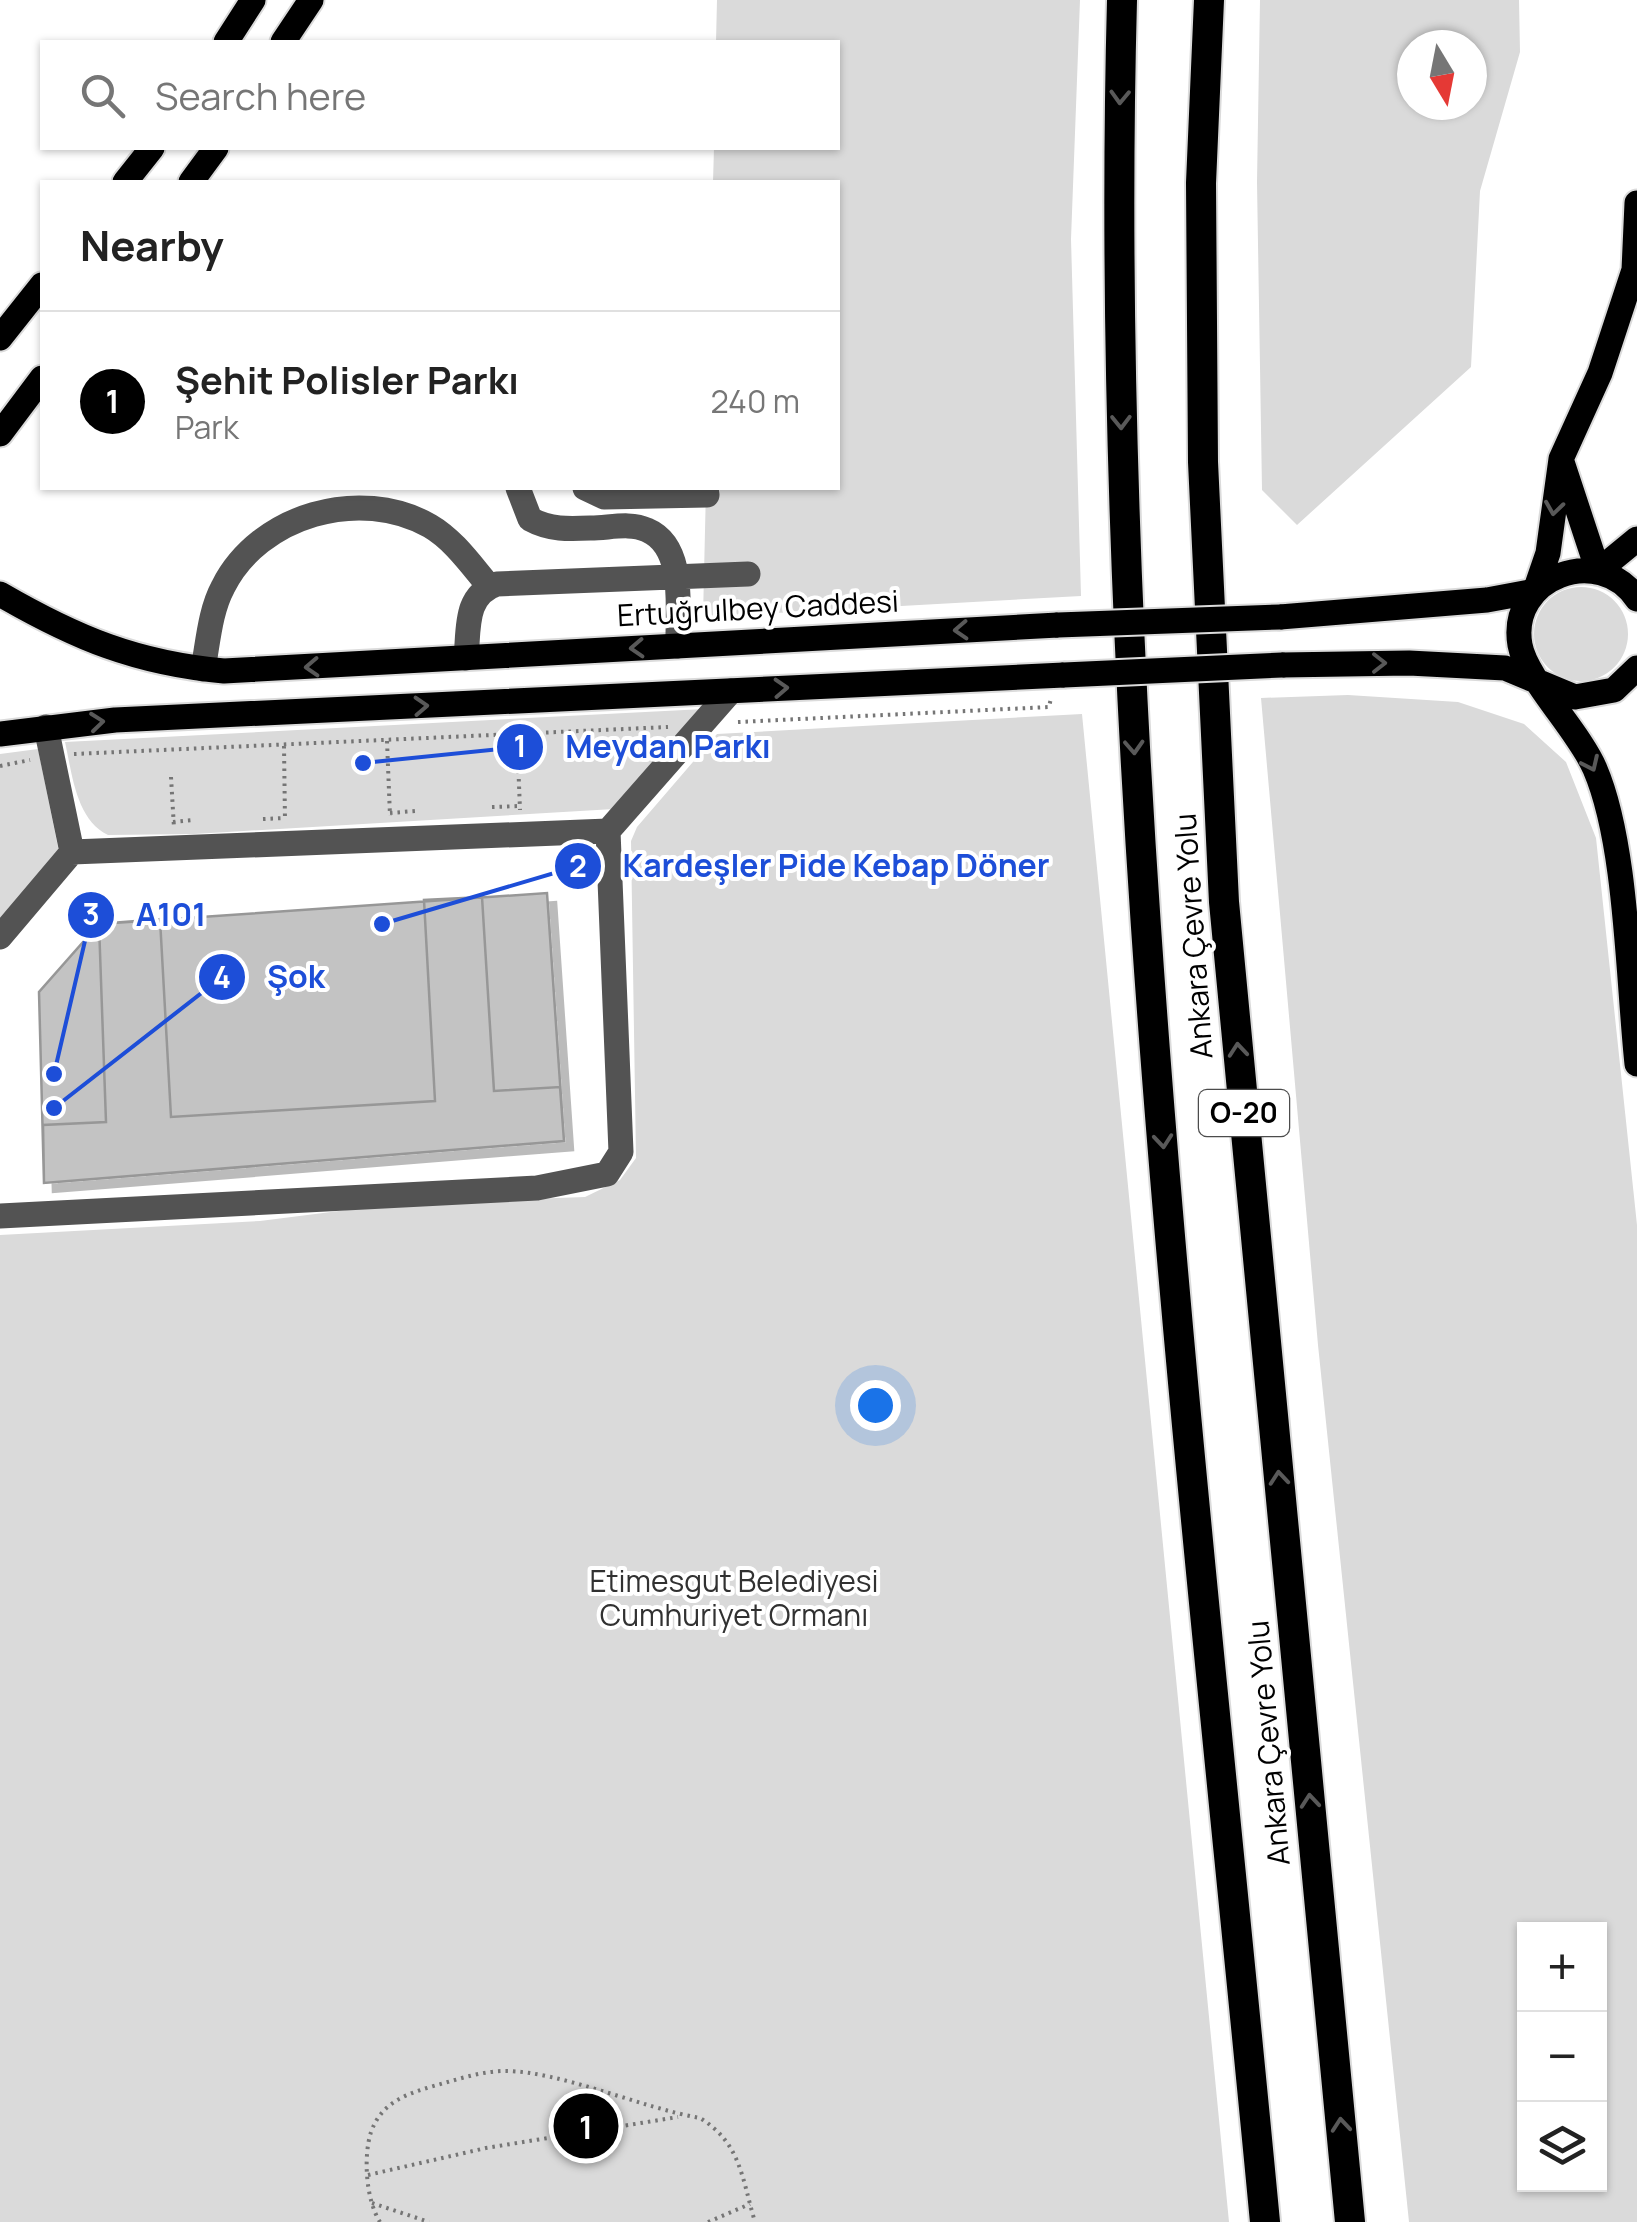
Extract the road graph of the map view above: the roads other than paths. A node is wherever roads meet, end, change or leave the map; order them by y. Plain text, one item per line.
1 (254, 0) edge
2 (311, 0) edge
3 (1122, 0) edge
4 (1209, 0) edge
5 (227, 40) edge
6 (285, 40) edge
7 (150, 150) edge
8 (215, 150) edge
9 (127, 180) edge
10 (192, 180) edge
11 (1637, 203) edge
12 (1636, 269) edge
13 (40, 288) edge
14 (0, 338) edge
15 (40, 381) edge
16 (0, 434) edge
17 (1561, 459) junction
18 (519, 490) edge
19 (589, 490) edge
20 (706, 490) edge
21 (646, 492) edge
22 (1637, 540) edge
23 (1598, 571) junction
24 (748, 574) dead end
25 (676, 579) junction
26 (489, 586) junction
27 (1535, 591) junction
28 (0, 594) edge
29 (1637, 599) edge
30 (678, 646) junction
31 (466, 658) junction
32 (1637, 668) edge
33 (203, 670) junction
34 (1540, 681) junction
35 (731, 691) junction
36 (46, 727) junction
37 (0, 734) edge
38 (608, 831) junction
39 (72, 852) junction
40 (0, 938) edge
41 (1637, 1064) edge
42 (0, 1216) edge
43 (1265, 2222) edge
44 (1350, 2222) edge

1 - 5 main road
2 - 6 main road
3 -> 43 highway, Ankara Çevre Yolu / O-20
44 -> 4 highway, Ankara Çevre Yolu / O-20
7 - 9 main road
8 - 10 main road
11 - 12 main road
12 - 17 main road
13 - 14 main road
15 - 16 main road
17 - 23 main road
17 -> 27 main road
18 - 25 street
19 - 21 street
20 - 21 street
22 - 23 main road, Ertuğrulbey Caddesi
23 - 27 main road, Ertuğrulbey Caddesi
23 - 29 main road
24 - 25 street
25 - 26 street
25 - 30 street
26 - 31 street
26 - 33 street
27 -> 30 main road, Ertuğrulbey Caddesi, bridge
27 - 34 main road
28 - 33 main road, Ertuğrulbey Caddesi
30 -> 31 main road, Ertuğrulbey Caddesi
31 -> 33 main road, Ertuğrulbey Caddesi
32 - 34 main road
35 -> 34 main road, bridge
34 -> 41 main road
36 -> 35 main road
35 - 38 street
36 - 37 main road
36 - 39 street
38 - 39 street
38 - 42 street
39 - 40 street

